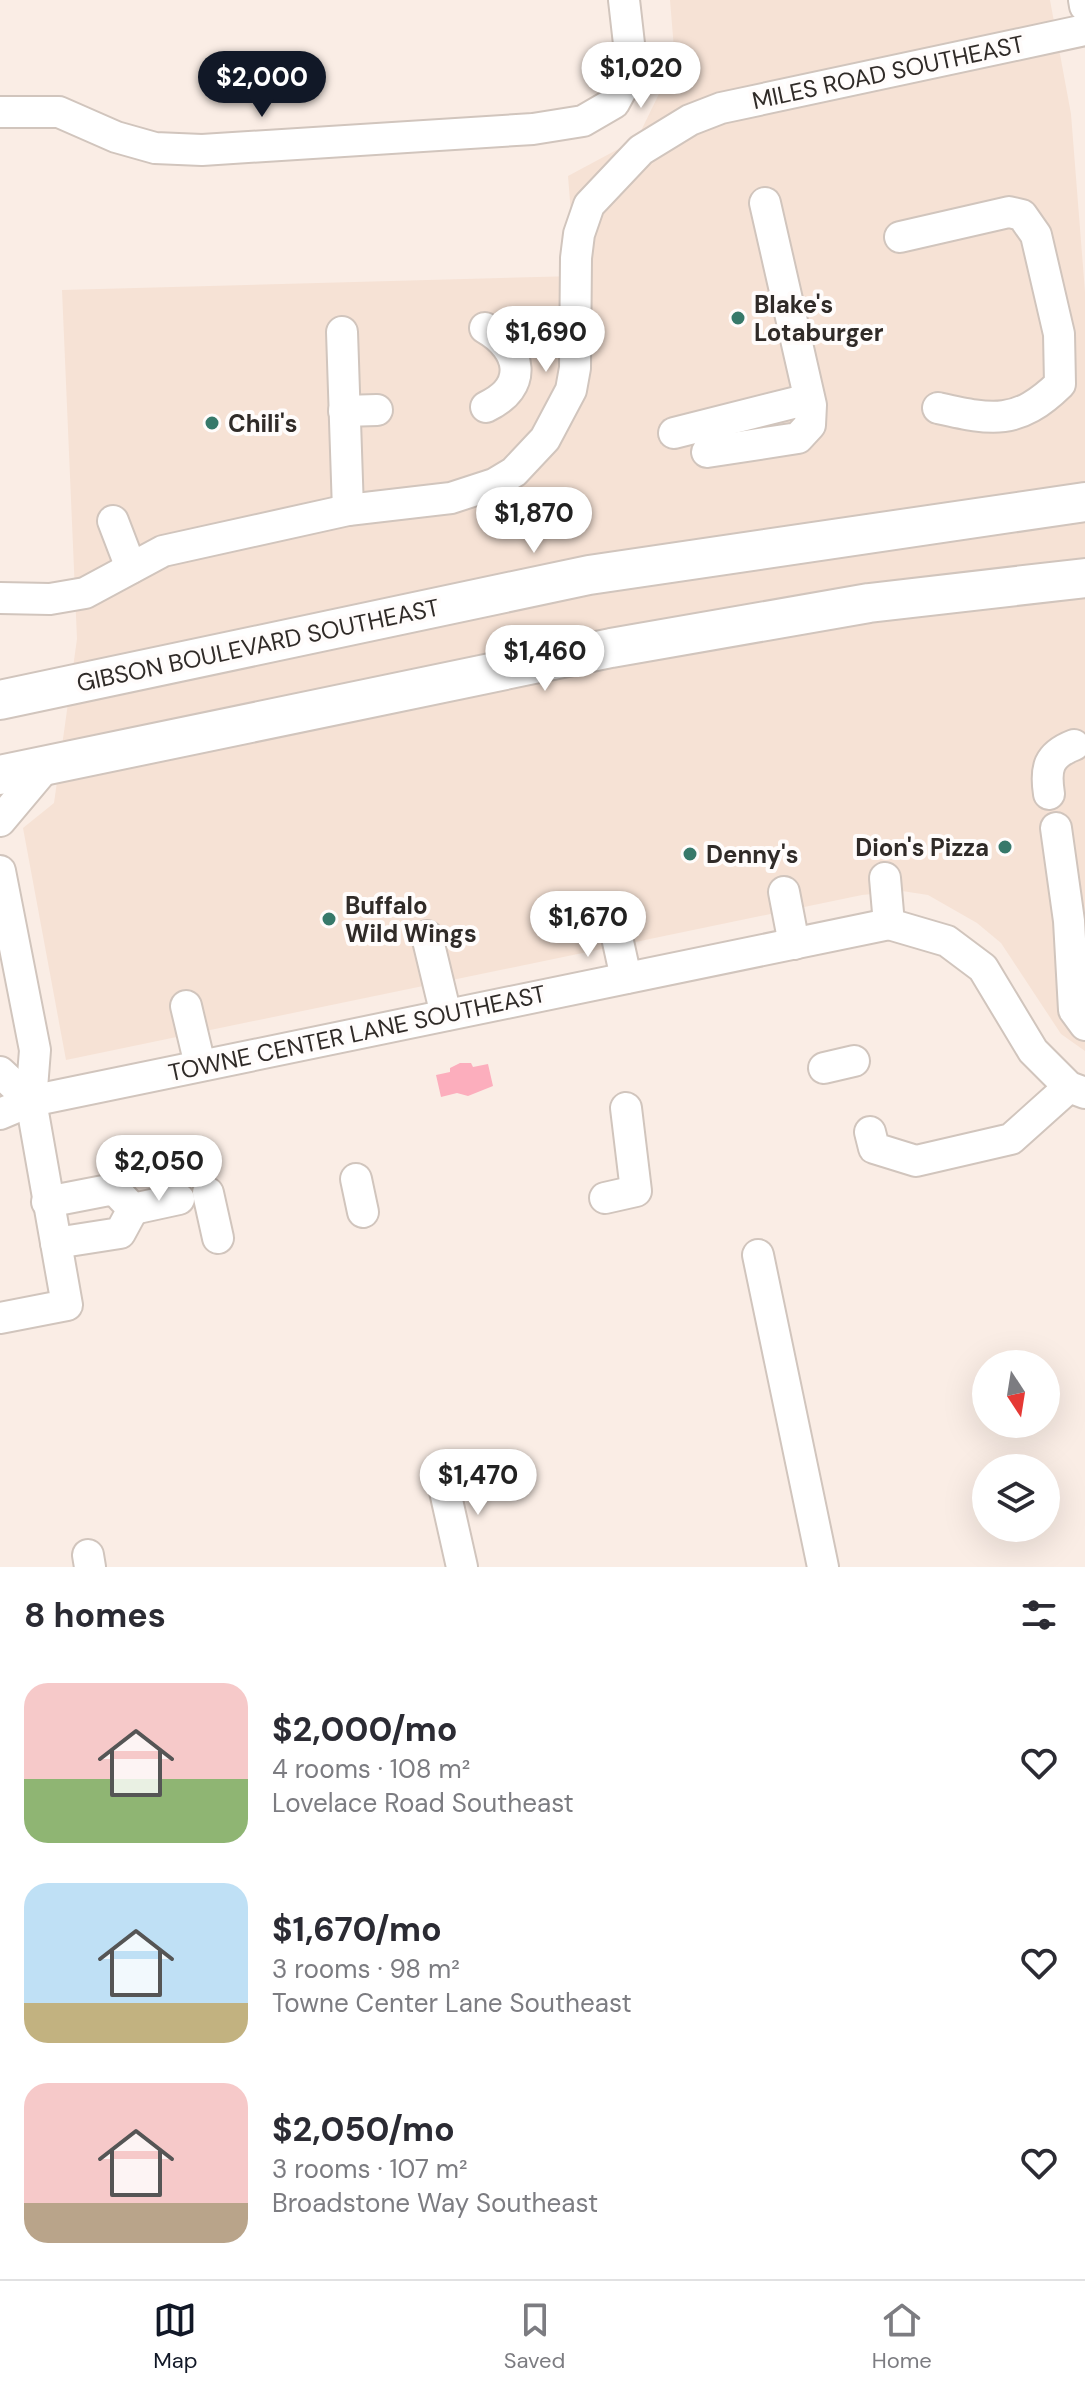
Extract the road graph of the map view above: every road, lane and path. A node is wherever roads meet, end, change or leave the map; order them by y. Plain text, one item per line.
1 (624, 0) edge
2 (1085, 30) edge
3 (0, 112) edge
4 (765, 203) dead end
5 (900, 237) dead end
6 (485, 328) dead end
7 (342, 332) dead end
8 (809, 399) junction
9 (486, 407) dead end
10 (938, 408) dead end
11 (377, 410) dead end
12 (344, 411) junction
13 (674, 433) dead end
14 (707, 452) dead end
15 (1085, 502) edge
16 (348, 510) junction
17 (113, 521) dead end
18 (131, 568) junction
19 (1085, 578) edge
20 (0, 598) edge
21 (0, 700) edge
22 (1074, 745) dead end
23 (47, 765) junction
24 (0, 775) edge
25 (1049, 794) dead end
26 (0, 821) edge
27 (1056, 828) dead end
28 (0, 871) edge
29 (885, 878) dead end
30 (784, 892) dead end
31 (889, 924) junction
32 (615, 928) dead end
33 (427, 936) dead end
34 (794, 944) junction
35 (626, 978) junction
36 (186, 1006) dead end
37 (446, 1015) junction
38 (1085, 1025) edge
39 (854, 1061) dead end
40 (200, 1065) junction
41 (824, 1068) dead end
42 (0, 1072) edge
43 (1077, 1090) edge
44 (31, 1101) junction
45 (626, 1108) dead end
46 (0, 1114) edge
47 (870, 1132) dead end
48 (356, 1179) dead end
49 (605, 1198) dead end
50 (170, 1201) junction
51 (47, 1202) junction
52 (363, 1212) dead end
53 (218, 1238) dead end
54 (56, 1243) junction
55 (758, 1255) dead end
56 (0, 1318) edge
57 (442, 1478) dead end
58 (462, 1567) edge
59 (823, 1567) edge

1 - 3 street
2 - 16 street, MILES ROAD SOUTHEAST
4 - 8 street
5 - 10 street
6 - 9 street
7 - 12 street
8 - 13 street
8 - 14 street
11 - 12 street
12 - 16 street
15 - 21 main road, GIBSON BOULEVARD SOUTHEAST
16 - 18 street, MILES ROAD SOUTHEAST
17 - 18 street
18 - 20 street, MILES ROAD SOUTHEAST
19 - 23 main road
22 - 25 street
23 - 24 main road
23 - 26 street
27 - 38 street
28 - 44 street
29 - 31 street
30 - 34 street
31 - 34 street, TOWNE CENTER LANE SOUTHEAST
31 - 43 street, TOWNE CENTER LANE SOUTHEAST
32 - 35 street
33 - 37 street
34 - 35 street, TOWNE CENTER LANE SOUTHEAST
35 - 37 street, TOWNE CENTER LANE SOUTHEAST
36 - 40 street
37 - 40 street, TOWNE CENTER LANE SOUTHEAST
39 - 41 street
40 - 44 street, TOWNE CENTER LANE SOUTHEAST
42 - 44 street
43 - 47 street
44 - 46 street, TOWNE CENTER LANE SOUTHEAST
44 - 51 street
45 - 49 street
48 - 52 street
50 - 51 street
50 - 53 street
50 - 54 street
51 - 54 street
54 - 56 street
55 - 59 street
57 - 58 street

